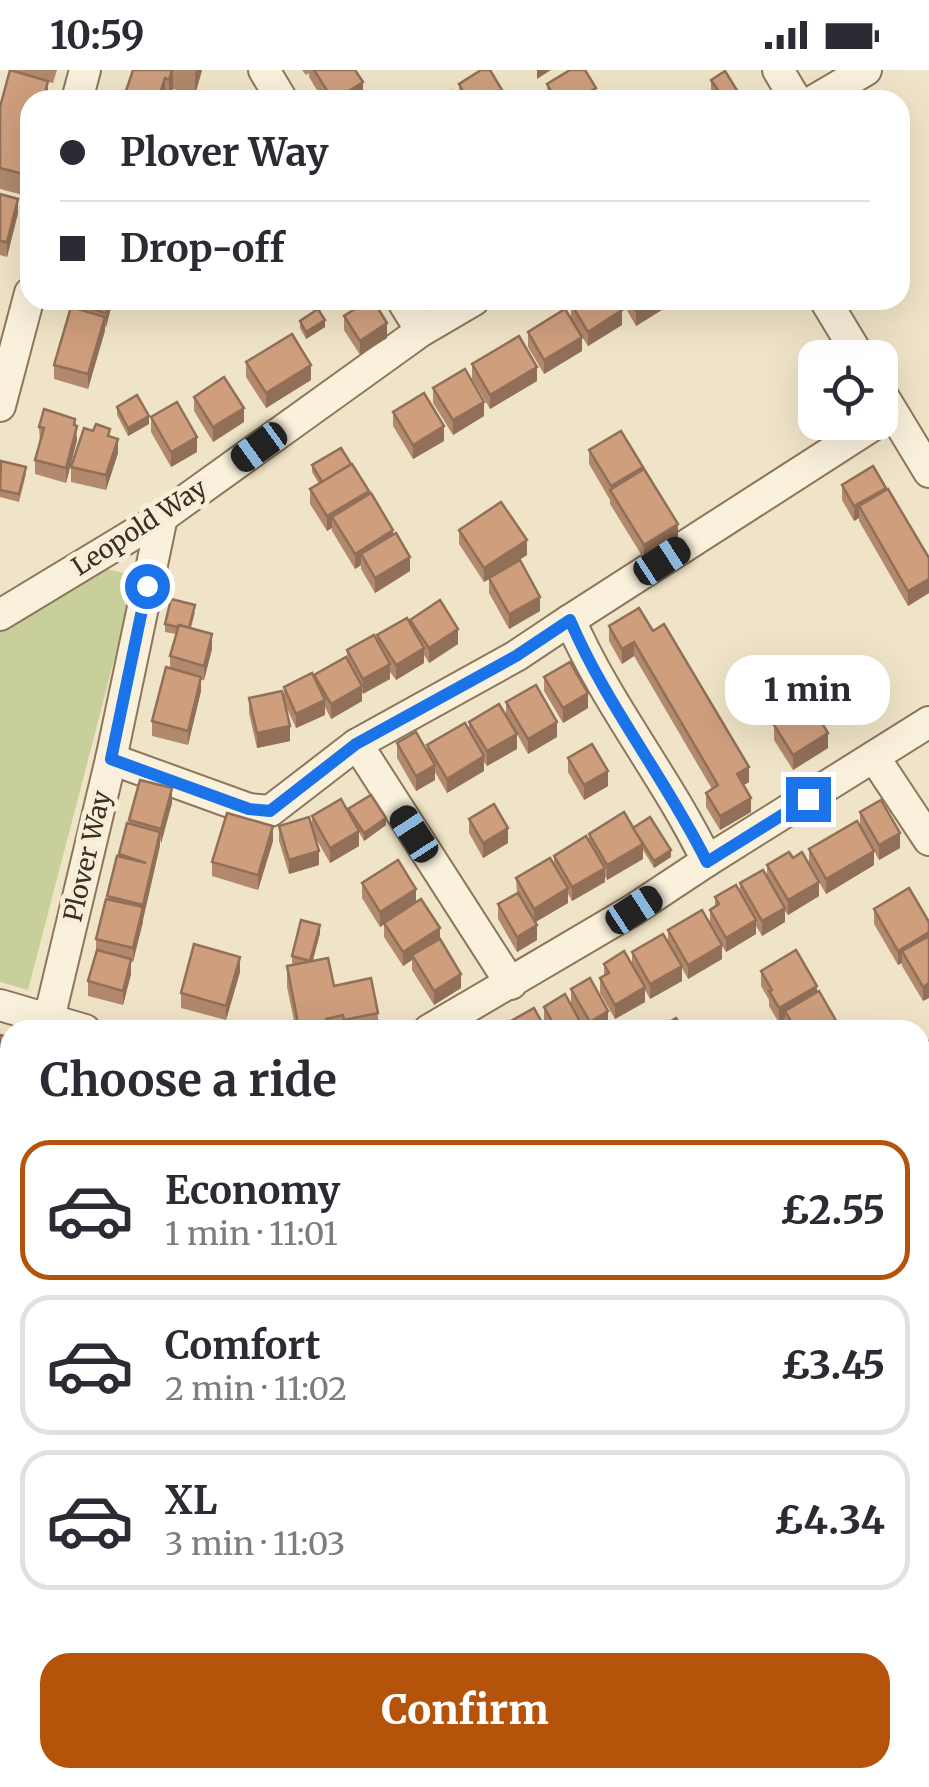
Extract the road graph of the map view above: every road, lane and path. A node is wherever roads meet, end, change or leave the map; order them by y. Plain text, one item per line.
1 (866, 70) edge
2 (832, 90) edge
3 (25, 310) edge
4 (408, 310) edge
5 (457, 310) edge
6 (831, 310) edge
7 (421, 331) junction
8 (849, 340) edge
9 (0, 406) edge
10 (898, 432) edge
11 (841, 440) edge
12 (929, 472) edge
13 (162, 517) junction
14 (3, 605) edge
15 (570, 620) junction
16 (929, 722) edge
17 (356, 744) junction
18 (874, 757) junction
19 (111, 759) junction
20 (929, 840) edge
21 (707, 862) junction
22 (511, 984) junction
23 (0, 1005) edge
24 (48, 1020) joint
25 (448, 1020) edge

1 - 2 street
3 - 9 street
4 - 7 street
5 - 7 street, Leopold Way
6 - 8 street
7 - 13 street, Leopold Way
10 - 12 street
11 - 15 street
13 - 14 street, Leopold Way
13 - 19 street, Plover Way
15 - 17 street
15 - 21 street
16 - 18 street
17 - 19 street
17 - 22 street
18 - 20 street
18 - 21 street
19 - 24 street, Plover Way
21 - 22 street
22 - 25 street
23 - 24 street

